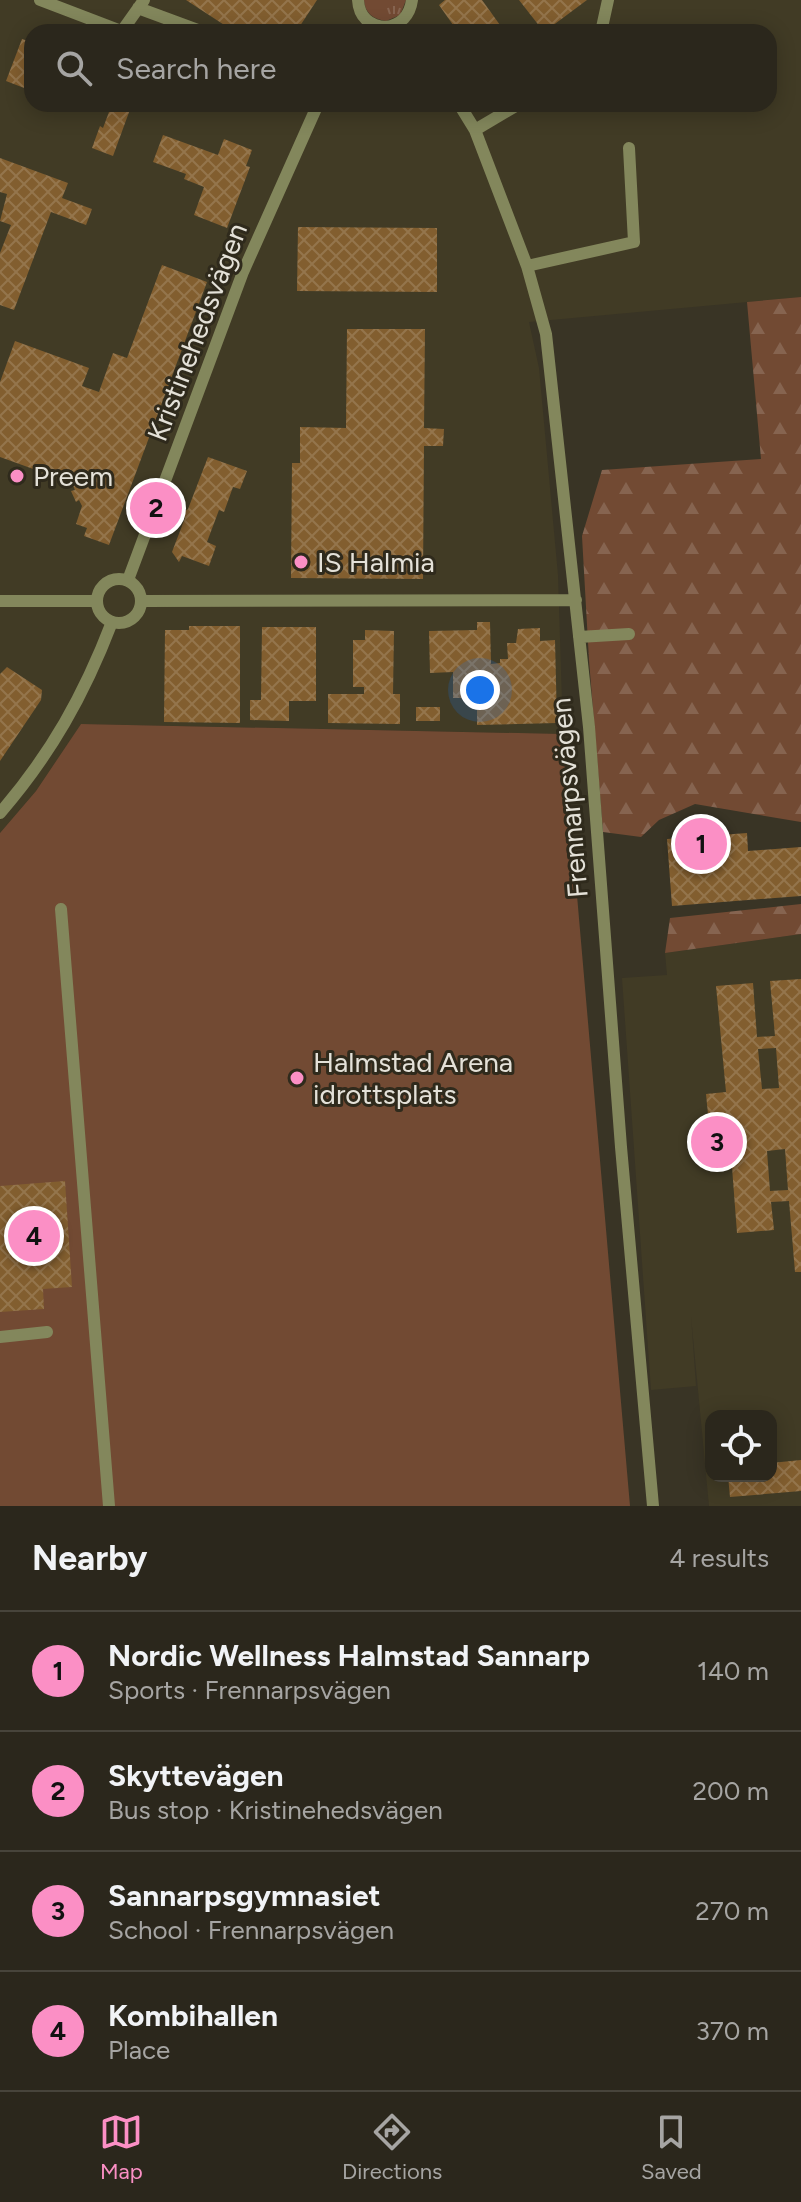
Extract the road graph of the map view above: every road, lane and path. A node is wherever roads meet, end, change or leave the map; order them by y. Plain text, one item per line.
1 (40, 0) edge
2 (358, 0) edge
3 (412, 0) edge
4 (608, 0) edge
5 (141, 4) edge
6 (403, 20) junction
7 (102, 24) edge
8 (128, 24) edge
9 (185, 24) edge
10 (364, 24) edge
11 (393, 24) edge
12 (406, 24) edge
13 (603, 24) edge
14 (310, 112) edge
15 (464, 112) edge
16 (505, 112) edge
17 (475, 130) junction
18 (629, 148) dead end
19 (527, 266) junction
20 (128, 580) junction
21 (576, 600) junction
22 (0, 601) edge
23 (97, 601) junction
24 (141, 601) junction
25 (112, 622) junction
26 (629, 634) dead end
27 (579, 637) junction
28 (0, 813) edge
29 (61, 909) dead end
30 (47, 1332) dead end
31 (0, 1337) edge
32 (109, 1506) edge
33 (653, 1506) edge

1 - 7 street
2 - 10 street
3 - 6 street
4 - 13 street
5 - 8 street
5 - 9 street
6 - 11 street
6 - 12 street
14 - 20 street, Kristinehedsvägen
15 - 17 street, Frennarpsvägen
16 - 17 street
17 - 19 street, Frennarpsvägen
18 - 19 street
19 - 21 street, Frennarpsvägen
20 - 23 street
20 - 24 street
21 - 24 street
21 - 27 street, Frennarpsvägen
22 - 23 street
23 - 25 street
24 - 25 street
25 - 28 street
26 - 27 street
27 - 33 street, Frennarpsvägen
29 - 32 street
30 - 31 street

